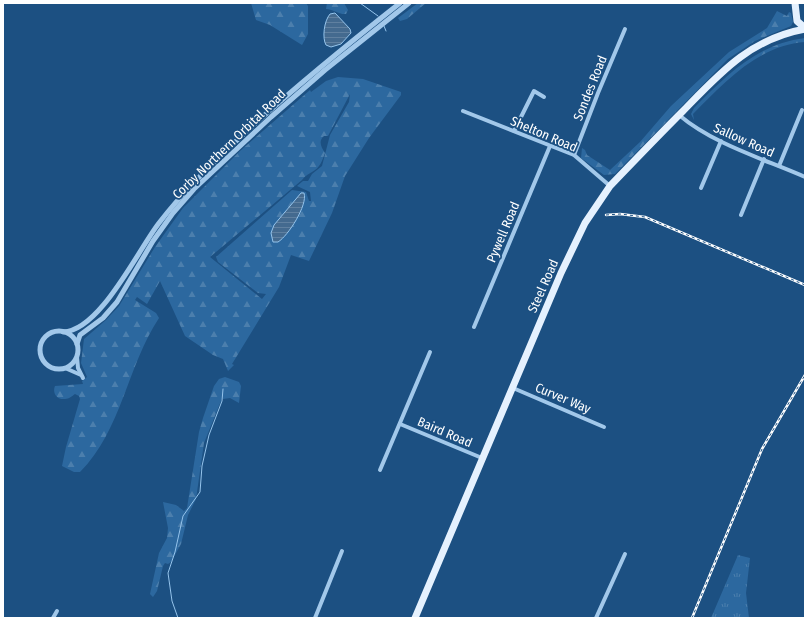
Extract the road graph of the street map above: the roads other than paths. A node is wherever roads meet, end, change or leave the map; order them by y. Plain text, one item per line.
1 (400, 3) edge
2 (409, 3) edge
3 (794, 4) edge
4 (391, 14) junction
5 (797, 21) junction
6 (371, 29) junction
7 (625, 29) dead end
8 (805, 29) edge
9 (786, 34) junction
10 (544, 97) dead end
11 (802, 110) dead end
12 (463, 111) dead end
13 (679, 114) junction
14 (514, 131) junction
15 (721, 141) junction
16 (550, 146) junction
17 (574, 155) junction
18 (764, 159) junction
19 (779, 166) junction
20 (805, 177) edge
21 (610, 186) junction
22 (701, 188) dead end
23 (741, 215) dead end
24 (474, 327) dead end
25 (63, 332) junction
26 (77, 344) junction
27 (430, 352) dead end
28 (77, 357) junction
29 (65, 368) junction
30 (513, 388) junction
31 (400, 424) junction
32 (604, 427) dead end
33 (482, 458) junction
34 (380, 470) dead end
35 (342, 551) dead end
36 (625, 554) dead end
37 (57, 611) dead end
38 (53, 618) edge
39 (315, 618) edge
40 (415, 618) edge
41 (596, 618) edge

1 - 4 street, Corby Northern Orbital Road
2 - 4 street, Corby Northern Orbital Road
3 - 5 main road
4 - 6 street, Corby Northern Orbital Road
5 - 8 main road
5 - 9 main road, Steel Road
6 - 25 street, Corby Northern Orbital Road
6 - 26 street, Corby Northern Orbital Road
7 - 17 street, Sondes Road
8 - 9 main road, Steel Road
9 - 13 main road, Steel Road
10 - 14 street
11 - 19 street
12 - 14 street, Shelton Road
13 - 15 street, Sallow Road
13 - 21 main road, Steel Road
14 - 16 street, Shelton Road
15 - 18 street, Sallow Road
15 - 22 street
16 - 17 street, Shelton Road
16 - 24 street, Pywell Road
17 - 21 street, Shelton Road
18 - 19 street, Sallow Road
18 - 23 street
19 - 20 street, Sallow Road
21 - 30 main road, Steel Road
25 - 26 street
25 - 29 street
26 - 28 street
27 - 31 street, Baird Road
28 - 29 street
28 - 29 street
30 - 32 street, Curver Way
30 - 33 main road, Steel Road
31 - 33 street, Baird Road
31 - 34 street, Baird Road
33 - 40 main road, Steel Road
35 - 39 street
36 - 41 street
37 - 38 street

